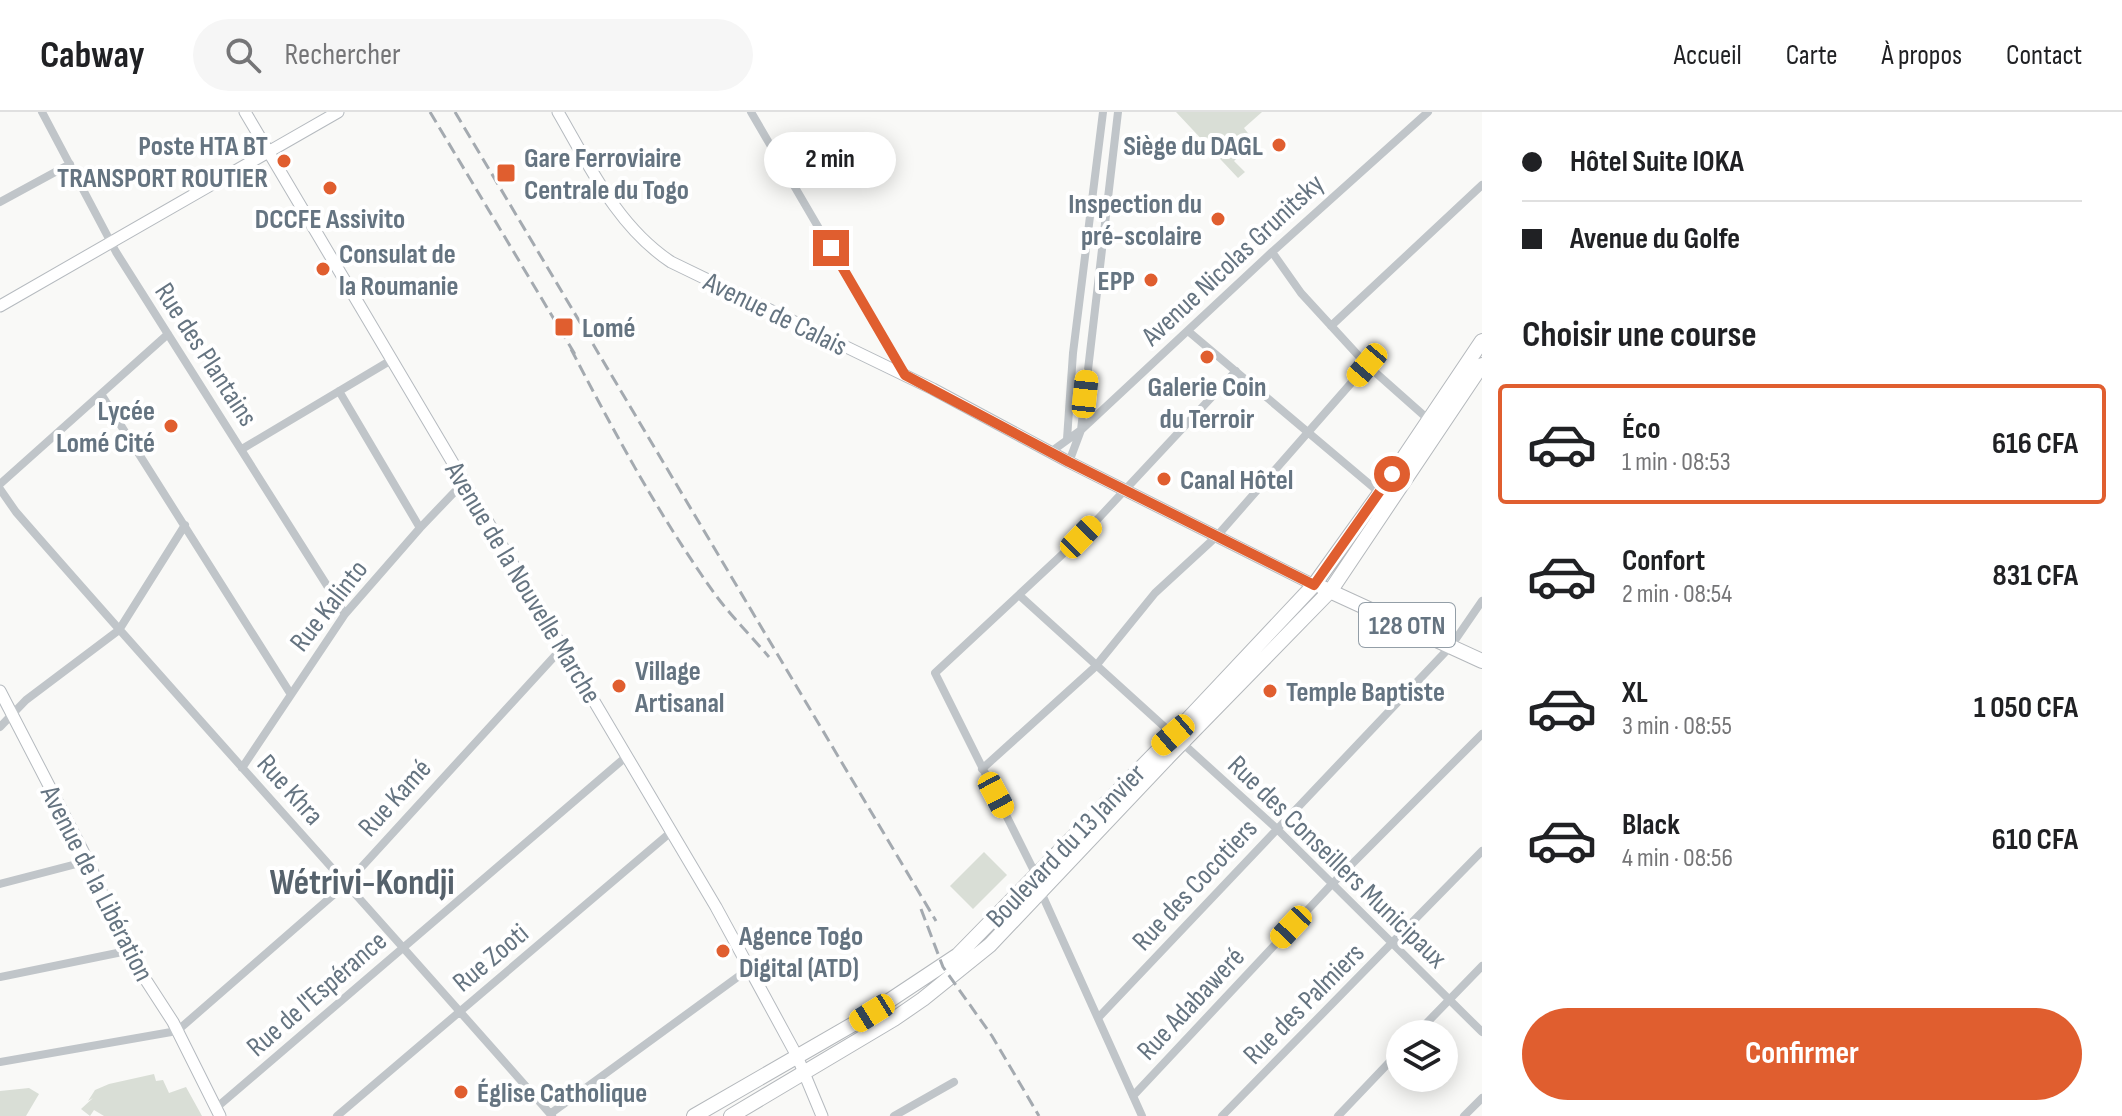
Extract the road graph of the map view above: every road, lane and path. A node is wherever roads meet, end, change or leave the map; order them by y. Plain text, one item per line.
1 (42, 112) edge
2 (245, 112) edge
3 (338, 112) edge
4 (558, 112) edge
5 (751, 112) edge
6 (1103, 112) edge
7 (1118, 112) edge
8 (1428, 112) edge
9 (270, 151) junction
10 (70, 164) junction
11 (1482, 185) edge
12 (0, 202) edge
13 (111, 242) junction
14 (1272, 252) junction
15 (0, 306) edge
16 (1331, 326) junction
17 (1188, 331) junction
18 (168, 334) junction
19 (1482, 341) edge
20 (393, 359) junction
21 (1367, 365) junction
22 (1482, 365) edge
23 (1236, 371) junction
24 (905, 375) junction
25 (339, 391) junction
26 (101, 394) junction
27 (1429, 420) junction
28 (1081, 430) junction
29 (1308, 434) junction
30 (1067, 439) junction
31 (242, 449) junction
32 (1052, 451) junction
33 (1069, 462) junction
34 (465, 481) junction
35 (0, 487) edge
36 (1125, 491) junction
37 (1380, 493) junction
38 (185, 525) junction
39 (420, 528) junction
40 (1217, 536) junction
41 (1314, 585) junction
42 (1331, 590) junction
43 (1019, 595) junction
44 (1482, 601) edge
45 (345, 614) junction
46 (119, 630) junction
47 (1451, 646) junction
48 (563, 647) junction
49 (1482, 661) edge
50 (1095, 667) junction
51 (0, 691) edge
52 (290, 693) junction
53 (13, 715) junction
54 (0, 727) edge
55 (1482, 734) edge
56 (1177, 739) junction
57 (627, 756) junction
58 (242, 768) junction
59 (982, 769) junction
60 (1276, 828) junction
61 (671, 832) junction
62 (1482, 851) edge
63 (88, 861) junction
64 (1037, 875) junction
65 (347, 883) junction
66 (0, 884) edge
67 (1331, 885) junction
68 (1041, 892) junction
69 (1394, 942) junction
70 (403, 947) junction
71 (127, 951) junction
72 (1482, 966) edge
73 (750, 968) junction
74 (0, 977) edge
75 (1449, 1000) junction
76 (459, 1011) junction
77 (1098, 1018) junction
78 (1430, 1020) edge
79 (177, 1031) junction
80 (1482, 1032) edge
81 (797, 1056) junction
82 (0, 1062) edge
83 (1386, 1066) edge
84 (804, 1074) junction
85 (954, 1082) dead end
86 (1133, 1096) junction
87 (1482, 1098) edge
88 (218, 1112) edge
89 (339, 1115) edge
90 (551, 1115) edge
91 (694, 1116) edge
92 (731, 1116) edge
93 (822, 1116) edge
94 (894, 1116) edge
95 (1142, 1116) edge
96 (1222, 1116) edge
97 (1338, 1116) edge
98 (1464, 1116) edge

1 - 10 street, Rue des Plantains
2 - 9 street, Avenue de la Nouvelle Marche
3 - 9 street
4 - 24 street, Avenue de Calais
5 - 24 street
6 - 30 street
7 - 28 street
8 - 14 street, Avenue Nicolas Grunitsky
9 - 13 street
9 - 20 street, Avenue de la Nouvelle Marche
10 - 12 street
10 - 13 street, Rue des Plantains
11 - 16 street
13 - 15 street
13 - 18 street, Rue des Plantains
14 - 16 street
14 - 17 street, Avenue Nicolas Grunitsky
16 - 21 street
17 - 23 street
17 - 28 street, Avenue Nicolas Grunitsky
18 - 26 street
18 - 31 street, Rue des Plantains
19 - 27 highway, Boulevard du 13 Janvier
20 - 25 street
20 - 34 street, Avenue de la Nouvelle Marche
21 - 27 street
21 - 29 street
22 - 42 highway, Boulevard du 13 Janvier
23 - 29 street
23 - 36 street
24 - 32 street, Avenue de Calais / 128 OTN
25 - 31 street
25 - 39 street
26 - 35 street
26 - 38 street
27 - 37 highway, Boulevard du 13 Janvier
28 - 30 street, Avenue Nicolas Grunitsky
28 - 33 street
29 - 37 street
29 - 40 street
30 - 32 street, Avenue Nicolas Grunitsky
31 - 45 street, Rue des Plantains
32 - 33 street, Avenue de Calais / 128 OTN
33 - 36 street, Avenue de Calais / 128 OTN
34 - 39 street, Rue Kalinto
34 - 48 street, Avenue de la Nouvelle Marche
35 - 46 street, Rue Khra
36 - 40 street, Avenue de Calais / 128 OTN
36 - 43 street
37 - 41 highway, Boulevard du 13 Janvier
38 - 46 street
38 - 52 street
39 - 45 street, Rue Kalinto
40 - 41 street, Avenue de Calais / 128 OTN
40 - 50 street
41 - 42 highway, Avenue de Calais / 128 OTN
41 - 56 highway, Boulevard du 13 Janvier
42 - 47 highway, Avenue de Calais / 128 OTN
42 - 56 highway, Boulevard du 13 Janvier
43 - 50 street, Rue des Conseillers Municipaux
43 - 59 street
44 - 47 street, Rue des Cocotiers
45 - 52 street, Rue Kalinto
46 - 53 street
46 - 58 street, Rue Khra
47 - 49 highway, Avenue de Calais / 128 OTN
47 - 60 street, Rue des Cocotiers
48 - 57 street, Avenue de la Nouvelle Marche
48 - 65 street, Rue Kamé
50 - 56 street, Rue des Conseillers Municipaux
50 - 59 street
51 - 53 street, Avenue de la Libération
52 - 58 street, Rue Kalinto
53 - 54 street
53 - 63 street, Avenue de la Libération
55 - 67 street, Rue Adabaweré
56 - 60 street, Rue des Conseillers Municipaux
56 - 64 highway, Boulevard du 13 Janvier
56 - 68 highway, Boulevard du 13 Janvier
57 - 61 street, Avenue de la Nouvelle Marche
57 - 70 street, Rue de l'Espérance
58 - 65 street, Rue Khra
59 - 64 street
60 - 67 street, Rue des Conseillers Municipaux
60 - 77 street, Rue des Cocotiers
61 - 73 street, Avenue de la Nouvelle Marche
61 - 76 street, Rue Zooti
62 - 69 street, Rue des Palmiers
63 - 66 street
63 - 71 street, Avenue de la Libération
64 - 68 street
64 - 81 highway, Boulevard du 13 Janvier
65 - 70 street, Rue Khra
65 - 79 street, Rue Kamé
67 - 69 street, Rue des Conseillers Municipaux
67 - 86 street, Rue Adabaweré
68 - 77 street
68 - 84 highway, Boulevard du 13 Janvier
69 - 75 street, Rue des Conseillers Municipaux
69 - 96 street, Rue des Palmiers
70 - 76 street, Rue Khra
70 - 88 street, Rue de l'Espérance
71 - 74 street
71 - 79 street, Avenue de la Libération
72 - 75 street
73 - 81 street, Avenue de la Nouvelle Marche
73 - 90 street
75 - 78 street
75 - 80 street, Rue des Conseillers Municipaux
76 - 89 street, Rue Zooti
76 - 90 street, Rue Khra
77 - 86 street
79 - 82 street
79 - 88 street, Avenue de la Libération
81 - 84 street, Avenue de la Nouvelle Marche
81 - 91 highway, Boulevard du 13 Janvier
83 - 97 street
84 - 92 highway, Boulevard du 13 Janvier
84 - 93 street, Avenue de la Nouvelle Marche
85 - 94 street
86 - 95 street
87 - 98 street

